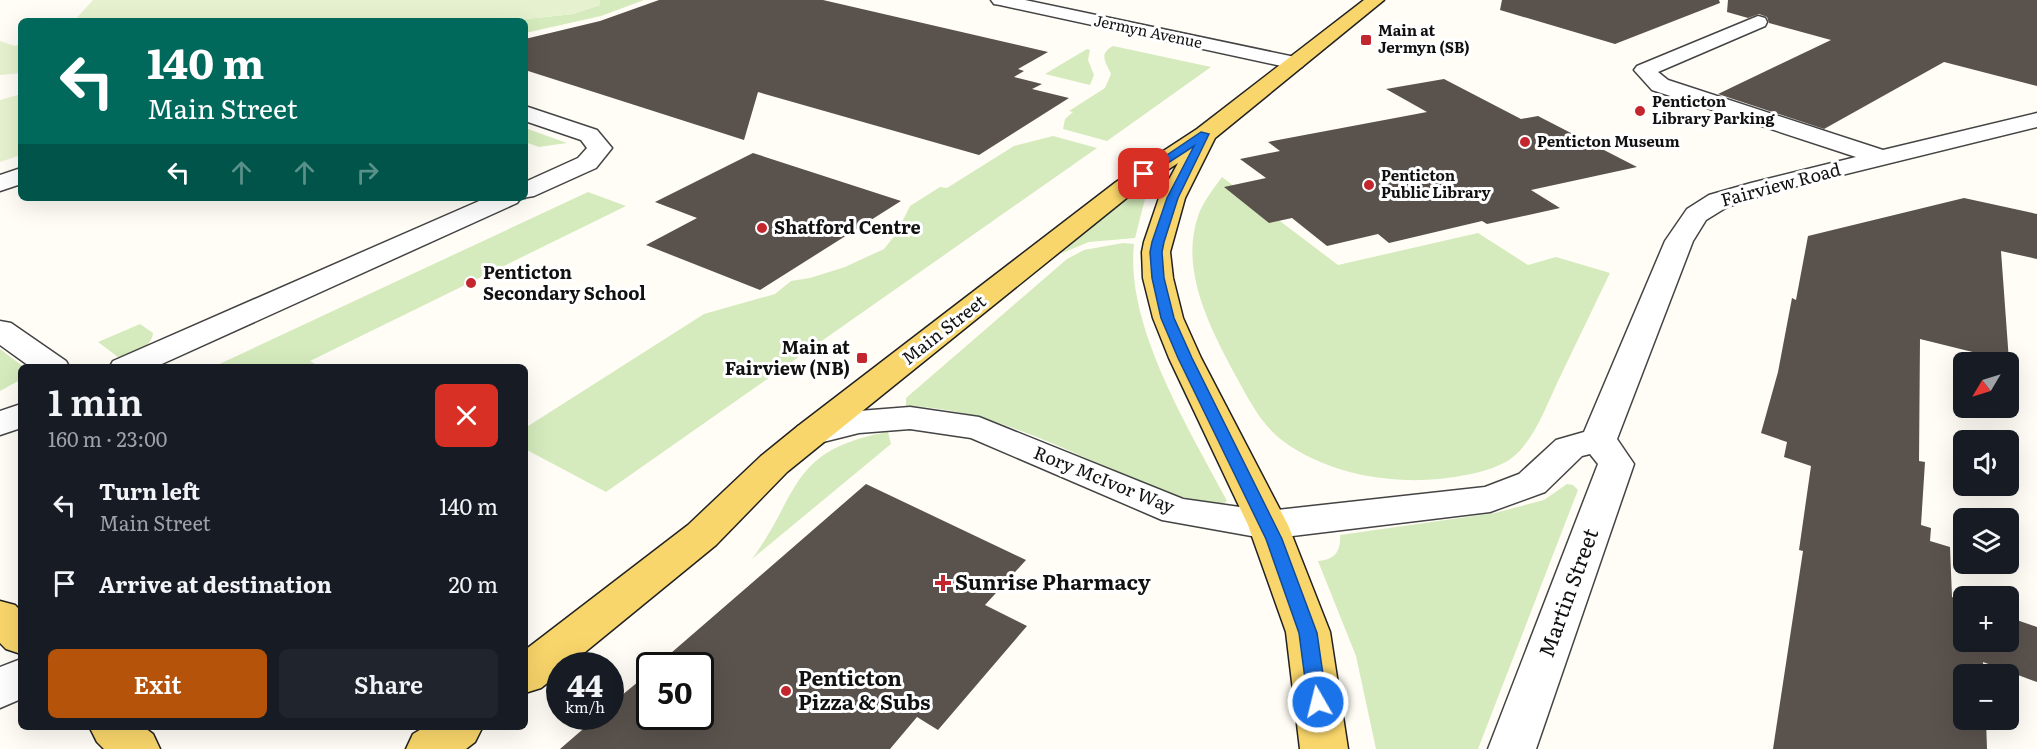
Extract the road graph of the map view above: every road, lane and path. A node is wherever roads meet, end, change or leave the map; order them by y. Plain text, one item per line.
1 (1000, 0) edge
2 (1375, 0) edge
3 (1758, 22) dead end
4 (1295, 63) junction
5 (528, 113) edge
6 (2037, 120) edge
7 (1205, 134) junction
8 (1882, 158) junction
9 (18, 177) edge
10 (0, 183) edge
11 (528, 189) edge
12 (501, 201) edge
13 (0, 330) edge
14 (48, 364) edge
15 (134, 364) edge
16 (18, 416) edge
17 (0, 424) edge
18 (811, 435) junction
19 (1599, 440) junction
20 (1268, 525) junction
21 (0, 617) edge
22 (18, 634) edge
23 (528, 673) edge
24 (18, 679) edge
25 (0, 689) edge
26 (116, 730) edge
27 (455, 730) edge
28 (136, 749) edge
29 (430, 749) edge
30 (1324, 749) edge
31 (1512, 749) edge

1 - 4 street, Jermyn Avenue
2 - 4 main road, Main Street
3 - 8 street
4 - 7 main road, Main Street
5 - 11 street
6 - 8 street, Fairview Road
7 - 18 main road, Main Street
7 - 20 main road
8 - 19 street, Fairview Road
9 - 10 street
12 - 15 street
13 - 14 street
16 - 17 street
18 - 20 street, Rory McIvor Way
18 - 23 main road, Main Street
19 - 20 street, Rory McIvor Way
19 - 31 street, Martin Street
20 - 30 main road
21 - 22 main road
24 - 25 street
26 - 28 main road
27 - 29 main road

